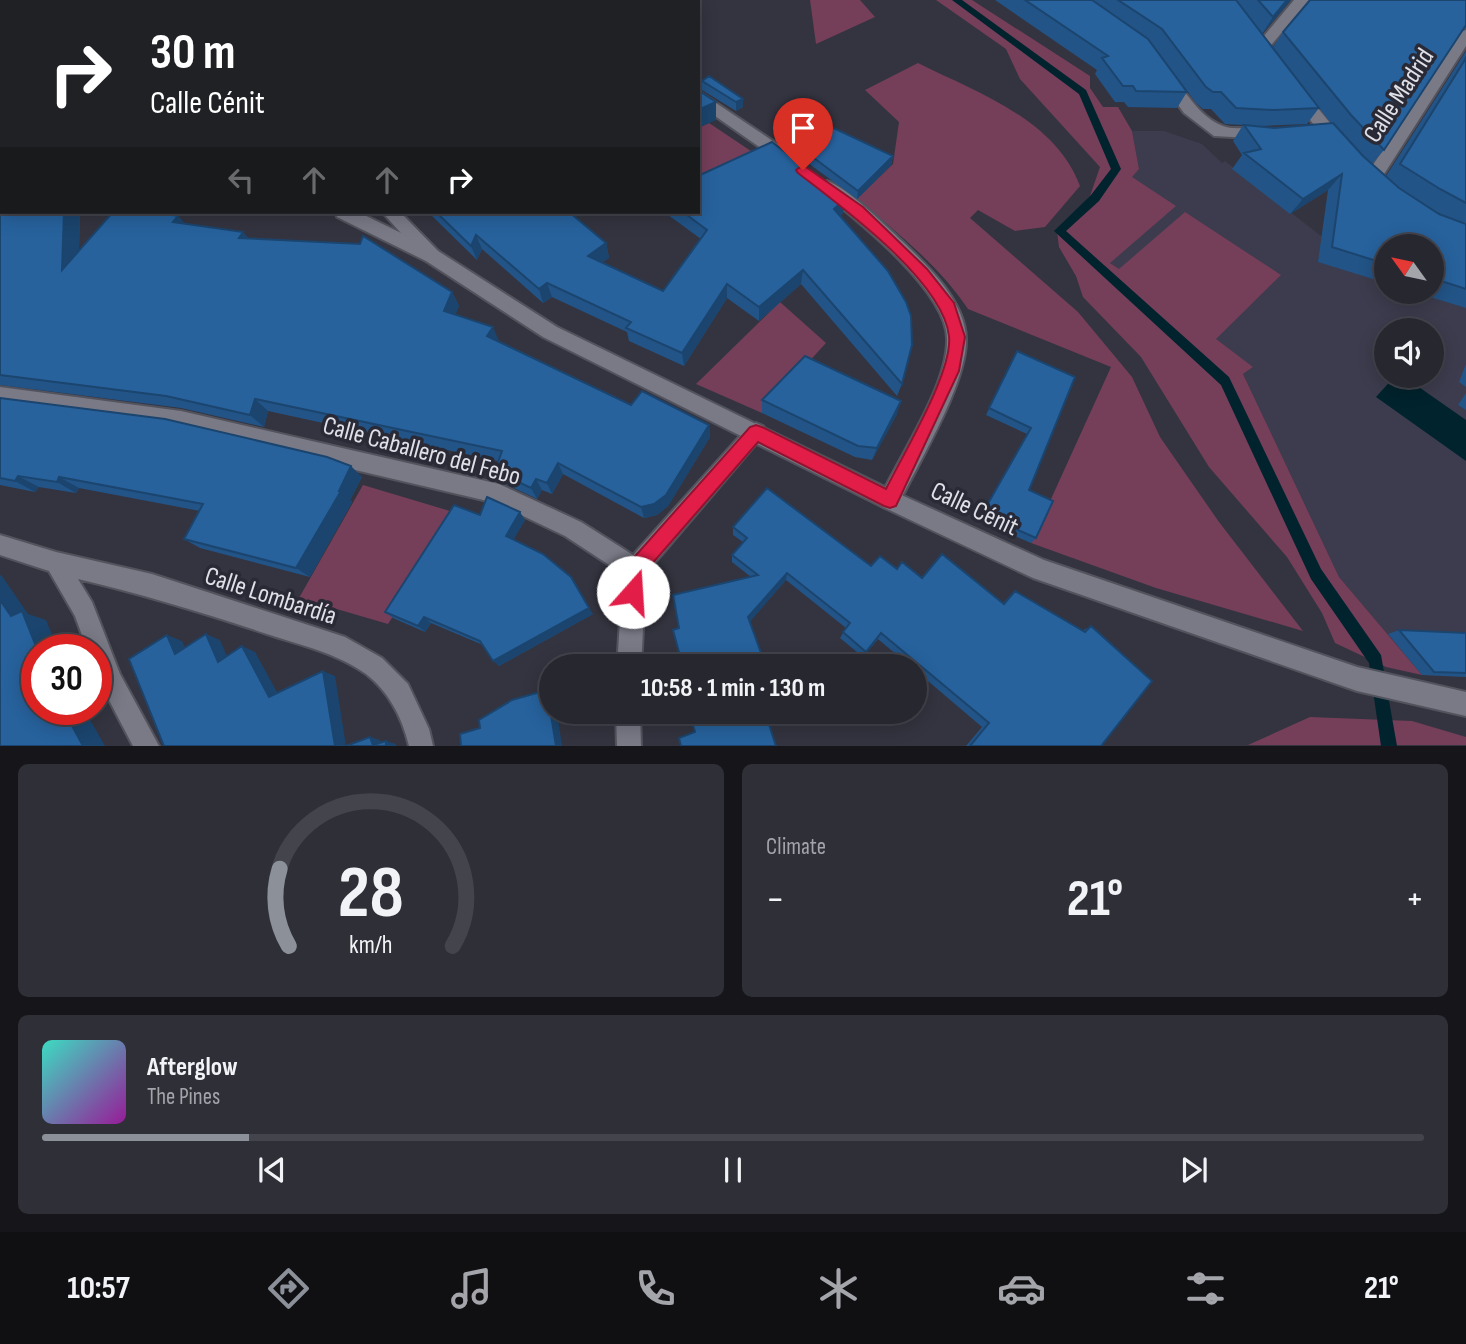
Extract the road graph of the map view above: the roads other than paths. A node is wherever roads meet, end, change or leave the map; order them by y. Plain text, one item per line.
1 (1302, 0) edge
2 (1466, 35) edge
3 (1263, 47) edge
4 (1161, 71) edge
5 (1286, 78) edge
6 (700, 97) edge
7 (1275, 134) edge
8 (347, 214) edge
9 (392, 214) edge
10 (432, 256) junction
11 (0, 396) edge
12 (756, 432) junction
13 (890, 500) junction
14 (0, 545) edge
15 (55, 563) junction
16 (635, 569) junction
17 (629, 654) edge
18 (1466, 704) edge
19 (628, 724) edge
20 (147, 746) edge
21 (421, 746) edge
22 (629, 746) edge

1 - 3 street
2 - 5 street, Calle Madrid
4 - 7 street
6 - 13 street
8 - 10 street, Calle Cénit
9 - 10 street
10 - 12 street, Calle Cénit
11 - 16 street, Calle Caballero del Febo
12 - 13 street, Calle Cénit
12 - 16 street
13 - 18 street, Calle Cénit
14 - 15 street, Calle Lombardía
15 - 20 street
15 - 21 street, Calle Lombardía
16 - 17 street
19 - 22 street

